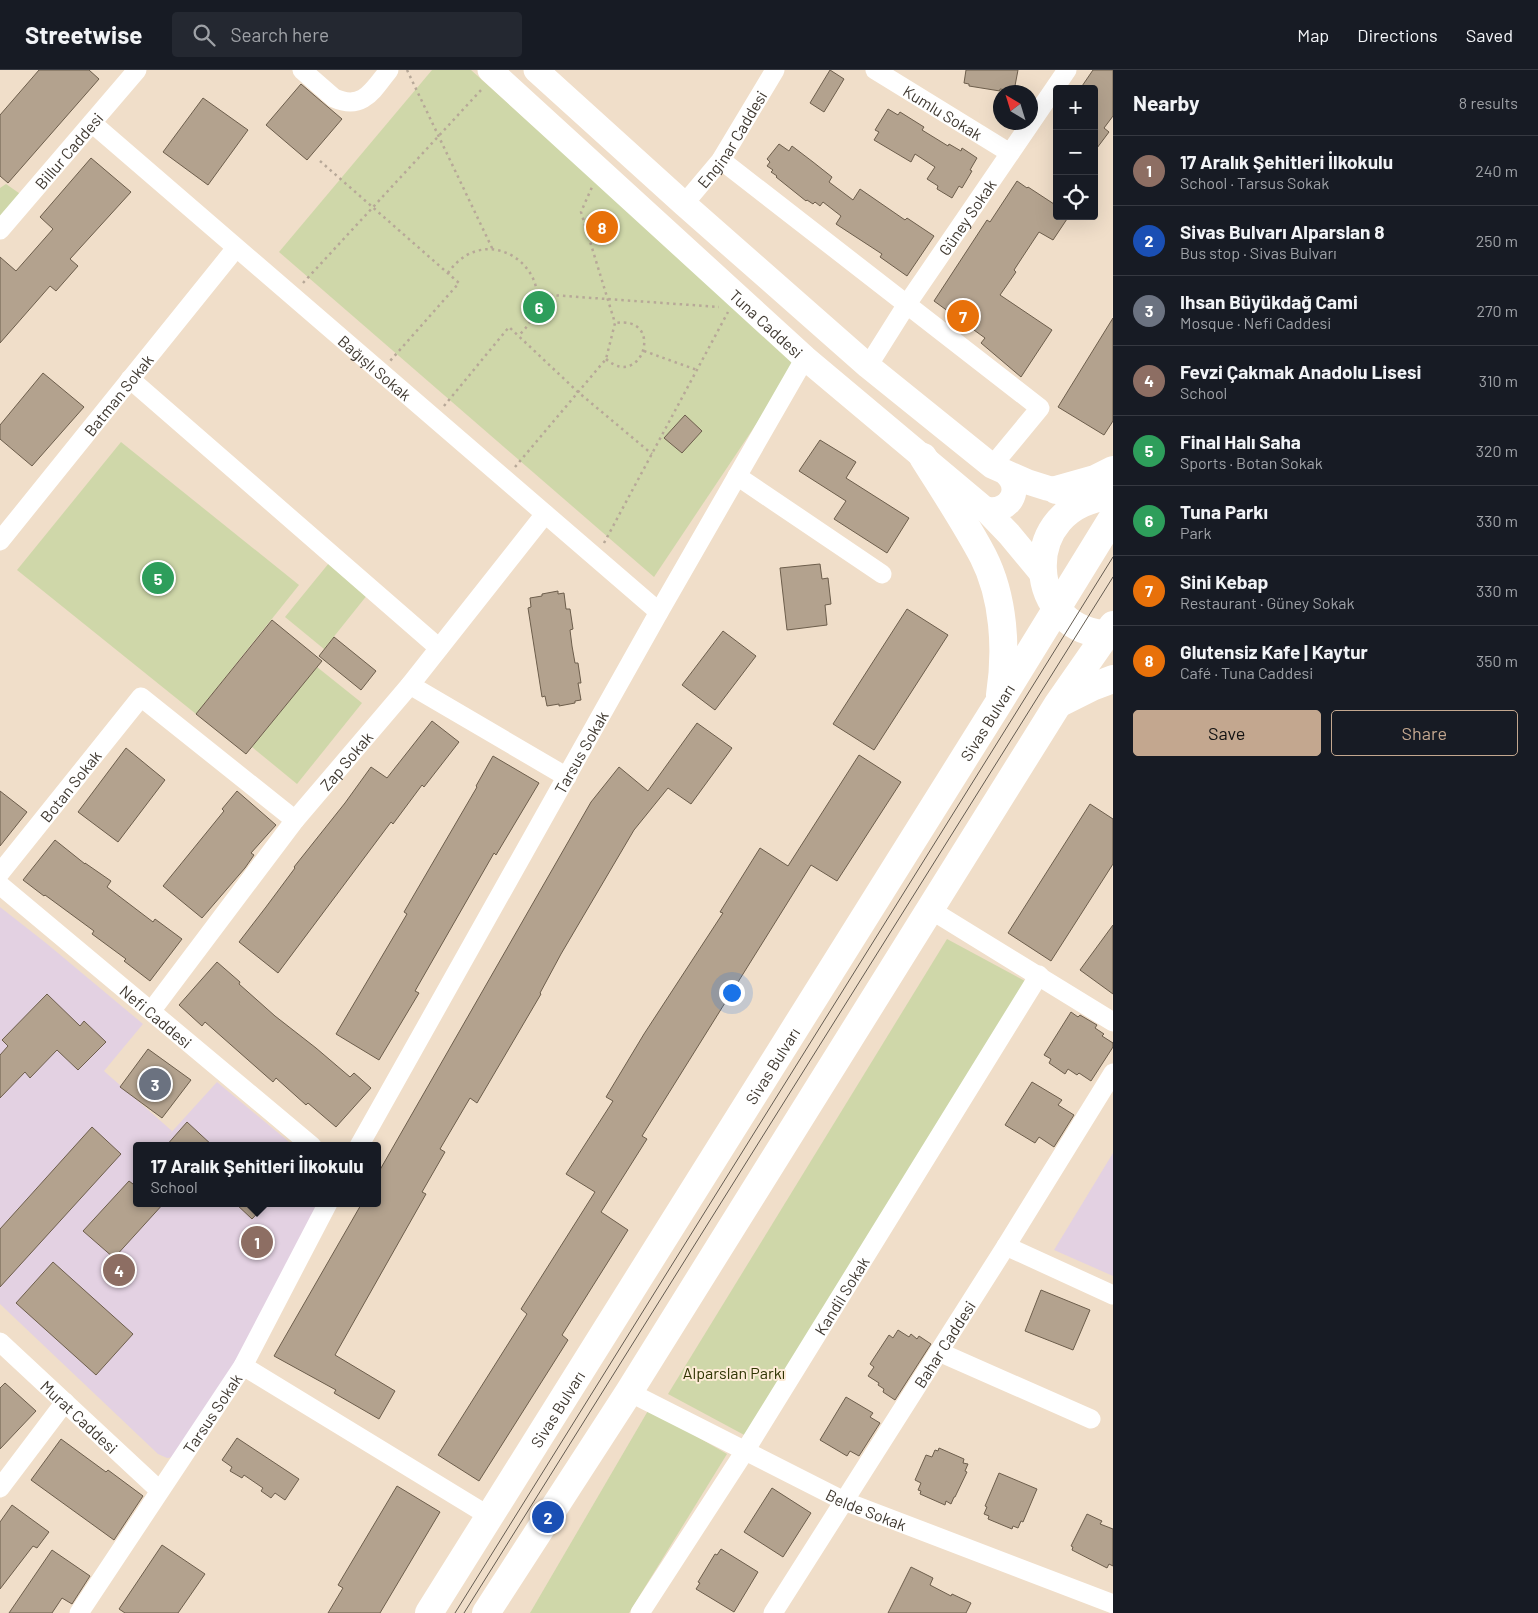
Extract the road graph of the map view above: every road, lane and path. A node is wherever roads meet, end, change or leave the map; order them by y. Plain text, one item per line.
1 (136, 70) edge
2 (302, 70) edge
3 (389, 70) edge
4 (407, 70) edge
5 (775, 70) edge
6 (875, 70) edge
7 (1067, 70) edge
8 (538, 71) edge
9 (492, 72) edge
10 (92, 123) junction
11 (438, 136) junction
12 (1010, 152) junction
13 (720, 160) junction
14 (320, 161) dead end
15 (600, 170) junction
16 (684, 204) junction
17 (373, 207) junction
18 (0, 230) edge
19 (236, 248) junction
20 (493, 250) junction
21 (448, 273) junction
22 (537, 294) junction
23 (291, 296) junction
24 (608, 299) junction
25 (907, 304) junction
26 (721, 307) dead end
27 (730, 308) dead end
28 (615, 323) junction
29 (518, 336) junction
30 (644, 351) junction
31 (806, 358) junction
32 (606, 359) junction
33 (868, 366) junction
34 (697, 370) junction
35 (380, 372) junction
36 (130, 379) junction
37 (578, 392) junction
38 (434, 418) junction
39 (652, 454) junction
40 (923, 457) junction
41 (999, 470) junction
42 (1113, 470) edge
43 (737, 476) junction
44 (505, 479) junction
45 (1056, 490) junction
46 (1109, 503) edge
47 (985, 509) junction
48 (545, 514) junction
49 (0, 541) edge
50 (596, 558) junction
51 (882, 574) dead end
52 (1043, 575) junction
53 (1056, 608) junction
54 (659, 612) junction
55 (1111, 631) edge
56 (440, 648) junction
57 (1113, 679) edge
58 (410, 685) junction
59 (998, 704) junction
60 (1058, 704) junction
61 (568, 776) junction
62 (295, 820) junction
63 (0, 874) edge
64 (0, 885) edge
65 (930, 910) junction
66 (1039, 975) junction
67 (152, 1010) junction
68 (1113, 1022) edge
69 (1113, 1073) edge
70 (307, 1142) edge
71 (361, 1142) edge
72 (326, 1207) edge
73 (1006, 1246) junction
74 (1113, 1295) edge
75 (0, 1342) edge
76 (939, 1352) junction
77 (244, 1366) junction
78 (629, 1392) junction
79 (65, 1402) junction
80 (1091, 1419) dead end
81 (745, 1451) junction
82 (0, 1488) edge
83 (160, 1490) junction
84 (844, 1501) junction
85 (489, 1516) junction
86 (1109, 1607) edge
87 (79, 1613) edge
88 (429, 1613) edge
89 (486, 1613) edge
90 (640, 1613) edge
91 (773, 1613) edge

1 - 10 street, Billur Caddesi
2 - 3 street
4 - 11 path
5 - 13 street, Enginar Caddesi
6 - 12 street, Kumlu Sokak
7 - 12 street, Güney Sokak
8 - 16 main road
9 - 11 path
9 - 15 main road, Tuna Caddesi
10 - 18 street, Billur Caddesi
10 - 19 street, Bağışlı Sokak
11 - 17 path
11 - 20 path
12 - 25 street, Güney Sokak
13 - 16 street, Enginar Caddesi
13 - 25 street
14 - 17 path
15 - 24 path
15 - 31 main road, Tuna Caddesi
16 - 33 main road
17 - 21 path
17 - 23 path
19 - 23 street, Bağışlı Sokak
19 - 36 street, Batman Sokak
20 - 21 path
20 - 22 path
21 - 35 path
22 - 24 path
22 - 29 path
23 - 35 street, Bağışlı Sokak
24 - 26 path
24 - 28 path
25 - 33 street, Güney Sokak
25 - 41 street
27 - 34 path
28 - 30 path
28 - 32 path
29 - 37 path
29 - 38 path
30 - 32 path
30 - 34 path
31 - 40 main road, Tuna Caddesi
31 - 43 street, Tarsus Sokak
32 - 37 path
33 - 41 main road
34 - 39 path
35 - 38 street, Bağışlı Sokak
36 - 49 street, Batman Sokak
36 - 56 street
37 - 39 path
37 - 44 path
38 - 44 street, Bağışlı Sokak
39 - 50 path
40 - 47 main road, Tuna Caddesi
40 - 59 highway
41 - 45 main road
41 - 47 main road
42 - 45 highway
43 - 51 street
43 - 54 street, Tarsus Sokak
44 - 48 street, Bağışlı Sokak
45 - 46 main road
46 - 52 highway
46 - 53 highway, Sivas Bulvarı
47 - 52 main road, Tuna Caddesi
48 - 50 street, Bağışlı Sokak
48 - 56 street, Zap Sokak
50 - 54 street, Bağışlı Sokak
52 - 53 highway
53 - 55 highway
53 - 59 highway, Sivas Bulvarı
54 - 61 street, Tarsus Sokak
55 - 60 highway
56 - 58 street, Zap Sokak
57 - 60 highway
58 - 61 street
58 - 62 street, Zap Sokak
59 - 85 highway, Sivas Bulvarı
60 - 65 highway
61 - 71 street, Tarsus Sokak
62 - 63 street, Botan Sokak
62 - 67 street, Zap Sokak
64 - 67 street, Nefi Caddesi
65 - 66 street
65 - 78 highway
66 - 68 street
66 - 81 street, Kandil Sokak
67 - 70 street, Nefi Caddesi
69 - 73 street, Bahar Caddesi
72 - 77 street, Tarsus Sokak
73 - 74 street
73 - 76 street, Bahar Caddesi
75 - 79 street, Murat Caddesi
76 - 80 street
76 - 84 street, Bahar Caddesi
77 - 83 street, Tarsus Sokak
77 - 85 street
78 - 81 street, Belde Sokak
78 - 89 highway
79 - 82 street
79 - 83 street, Murat Caddesi
81 - 84 street, Belde Sokak
81 - 90 street, Kandil Sokak
83 - 87 street, Tarsus Sokak
84 - 86 street, Belde Sokak
84 - 91 street, Bahar Caddesi
85 - 88 highway, Sivas Bulvarı

